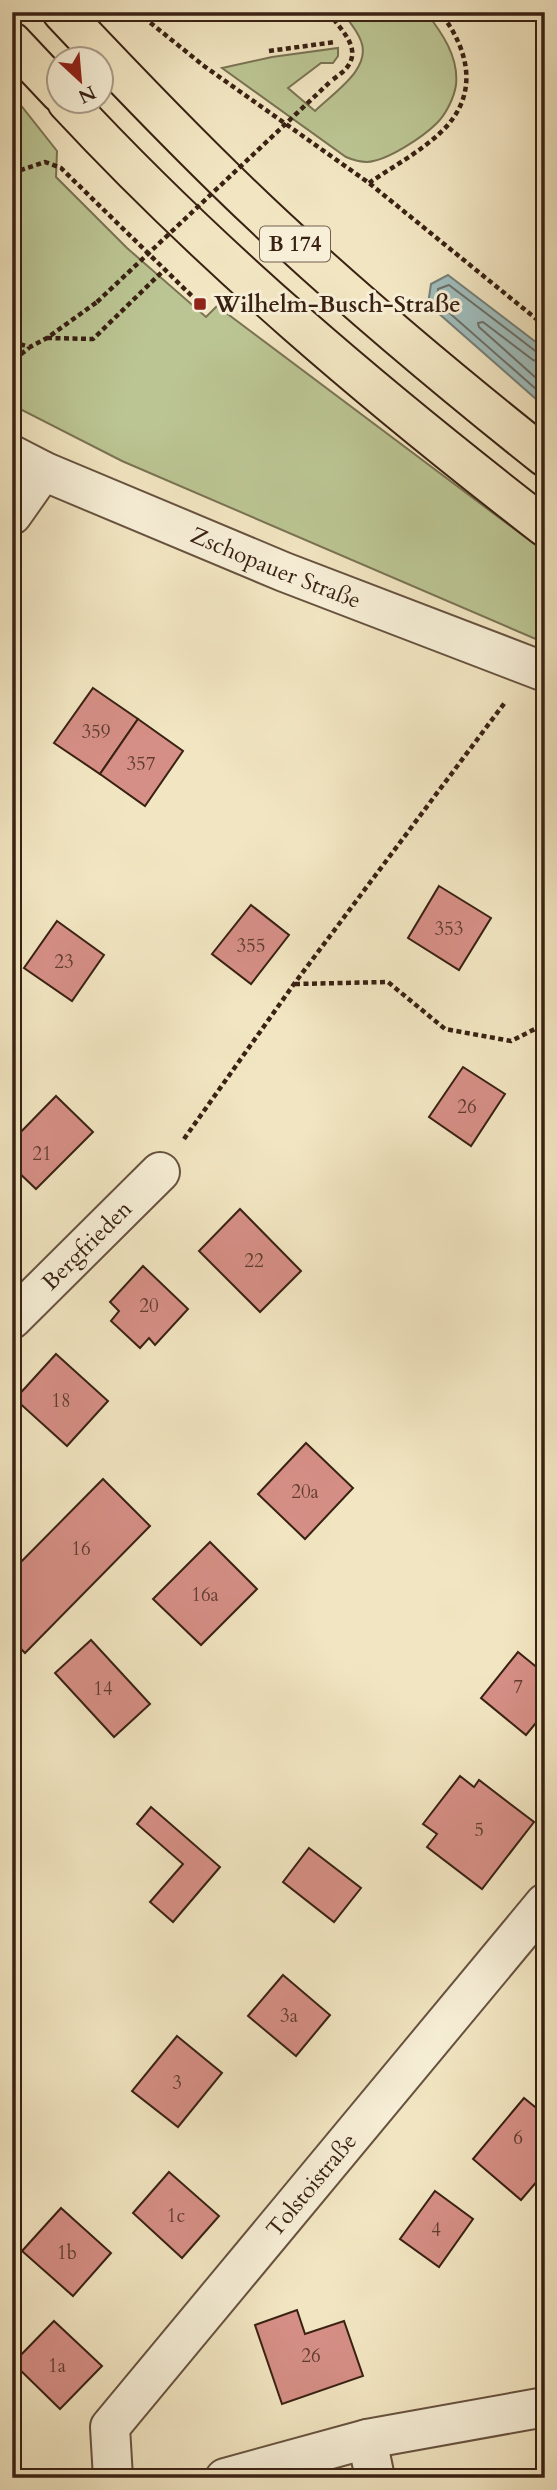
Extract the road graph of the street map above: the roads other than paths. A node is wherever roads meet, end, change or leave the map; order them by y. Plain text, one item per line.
1 (62, 12) edge
2 (12, 42) edge
3 (46, 78) edge
4 (80, 116) edge
5 (545, 457) edge
6 (28, 463) edge
7 (12, 515) edge
8 (545, 527) edge
9 (538, 669) edge
10 (160, 1172) road end
11 (12, 1318) edge
12 (545, 1903) edge
13 (545, 2407) edge
14 (367, 2439) junction
15 (113, 2478) edge
16 (225, 2478) edge
17 (375, 2478) edge

1 - 5 highway, B 174
2 - 3 highway
4 - 8 highway, B 174
6 - 7 street
6 - 9 street, Zschopauer Straße
10 - 11 street, Bergfrieden
12 - 15 street, Tolstoistraße
13 - 14 street
14 - 16 street
14 - 17 street

